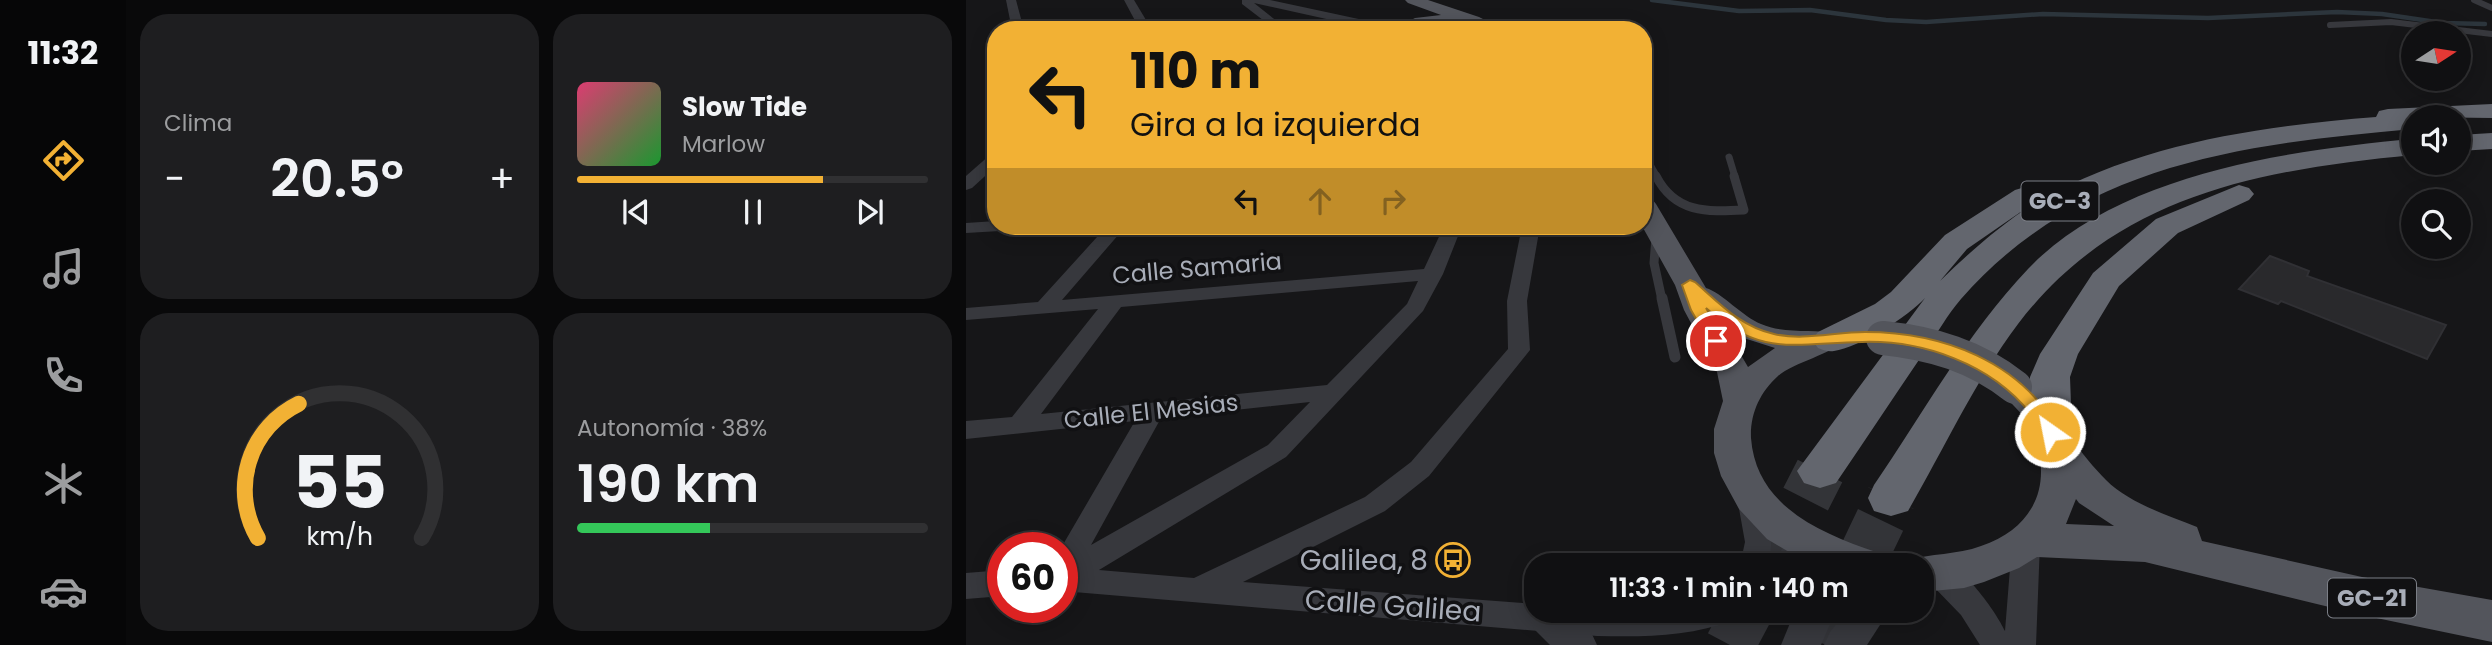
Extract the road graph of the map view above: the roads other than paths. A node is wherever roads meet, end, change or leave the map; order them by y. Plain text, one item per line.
1 (1011, 0) edge
2 (1129, 0) edge
3 (1241, 0) edge
4 (1255, 0) edge
5 (1413, 0) edge
6 (2474, 0) edge
7 (1271, 1) edge
8 (2492, 8) edge
9 (1310, 11) junction
10 (1016, 21) edge
11 (1141, 21) edge
12 (1273, 21) joint
13 (1354, 21) edge
14 (1417, 21) edge
15 (1457, 21) edge
16 (2330, 25) dead end
17 (2492, 34) edge
18 (2492, 113) edge
19 (2471, 115) edge
20 (2401, 122) edge
21 (2492, 141) edge
22 (2471, 142) edge
23 (2401, 148) edge
24 (2492, 148) edge
25 (2471, 149) edge
26 (1729, 157) dead end
27 (2401, 157) edge
28 (987, 165) edge
29 (1652, 171) edge
30 (966, 185) edge
31 (1652, 218) edge
32 (987, 227) edge
33 (966, 228) edge
34 (1109, 235) edge
35 (1450, 235) edge
36 (1529, 235) edge
37 (1652, 235) edge
38 (1433, 274) junction
39 (1690, 285) junction
40 (1115, 301) junction
41 (1044, 307) junction
42 (974, 313) edge
43 (966, 330) edge
44 (1829, 341) junction
45 (1675, 357) dead end
46 (1335, 392) junction
47 (1740, 399) junction
48 (1152, 412) junction
49 (1020, 424) junction
50 (966, 430) edge
51 (2053, 439) junction
52 (1820, 471) tunnel mouth
53 (1749, 494) junction
54 (1891, 498) tunnel mouth
55 (2028, 541) junction
56 (1078, 547) edge
57 (1757, 553) edge
58 (1802, 553) edge
59 (1078, 567) edge
60 (2254, 570) junction
61 (1934, 573) edge
62 (1934, 576) edge
63 (1078, 578) edge
64 (987, 584) edge
65 (966, 586) edge
66 (1195, 592) junction
67 (1524, 615) edge
68 (2492, 621) edge
69 (1554, 623) edge
70 (1812, 623) edge
71 (1861, 623) edge
72 (1577, 645) edge
73 (1801, 645) edge
74 (1844, 645) edge
75 (1996, 645) edge
76 (2020, 645) edge

1 - 10 street
2 - 11 street
3 - 12 street
4 - 7 street
5 - 14 main road
6 - 8 lane
7 - 9 street
9 - 12 street
9 - 13 street
14 - 15 main road
16 - 17 lane
18 - 19 highway
18 - 44 highway
20 - 52 highway, GC-3
21 - 22 highway
23 - 54 highway, GC-3
24 - 25 highway
26 - 29 lane
27 - 51 highway
28 - 30 street
31 - 39 main road, GC-21
32 - 33 street
34 - 41 street
35 - 38 street
36 - 66 street
37 - 45 lane
38 - 40 street, Calle Samaria
38 - 46 street
39 - 44 main road, GC-21
39 - 47 main road, GC-21
40 - 41 street, Calle Samaria
40 - 49 street
41 - 42 street, Calle Samaria
42 - 43 street
44 - 47 main road, GC-21
44 - 51 main road, GC-21, bridge
46 - 48 street, Calle El Mesias
46 - 59 street
47 - 53 main road, GC-21
48 - 49 street, Calle El Mesias
48 - 56 street
49 - 50 street, Calle El Mesias
51 - 55 main road, GC-21
51 - 60 main road, GC-21
53 - 57 street
53 - 58 main road, GC-21
55 - 60 main road, GC-21
55 - 61 main road, GC-21
55 - 76 street
60 - 68 main road, GC-21
62 - 75 street
63 - 66 street, Calle Galilea
64 - 65 street
66 - 67 street, Calle Galilea
69 - 72 street
70 - 73 street
71 - 74 street

